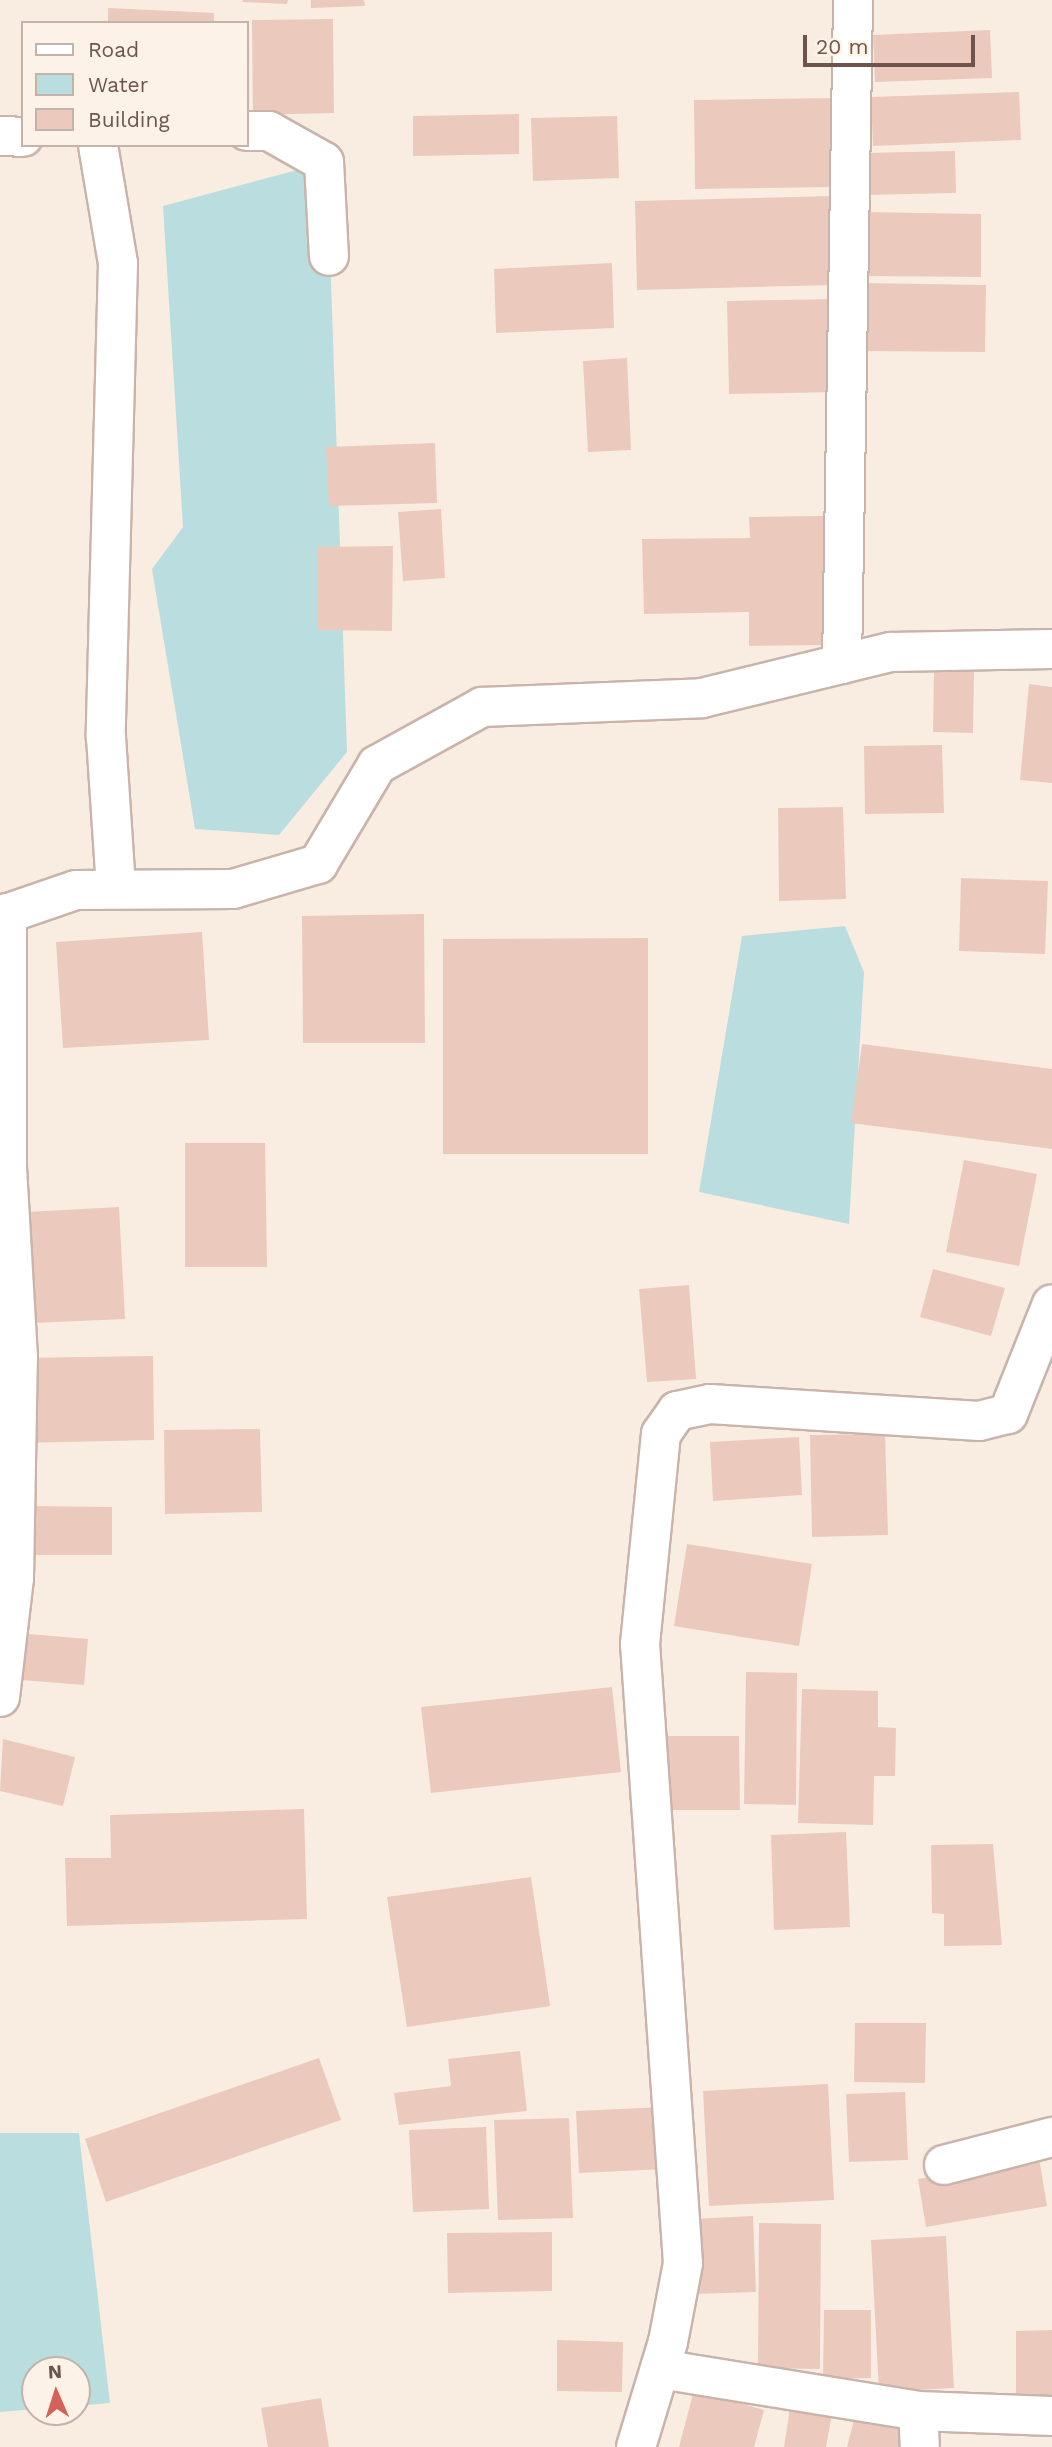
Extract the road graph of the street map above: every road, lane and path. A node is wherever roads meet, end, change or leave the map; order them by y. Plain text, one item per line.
1 (853, 0) edge
2 (248, 131) edge
3 (0, 136) edge
4 (21, 137) edge
5 (98, 147) edge
6 (329, 256) dead end
7 (1052, 649) edge
8 (842, 664) junction
9 (116, 889) junction
10 (4, 914) edge
11 (1052, 1304) edge
12 (0, 1697) edge
13 (1052, 2137) edge
14 (944, 2165) dead end
15 (660, 2369) junction
16 (1052, 2416) edge
17 (919, 2429) edge
18 (636, 2447) edge

1 - 8 street
2 - 6 street
3 - 4 street
5 - 9 street
7 - 8 street
8 - 9 street
9 - 10 street
10 - 12 street
11 - 15 street
13 - 14 street
15 - 17 street
15 - 18 street
16 - 17 street

